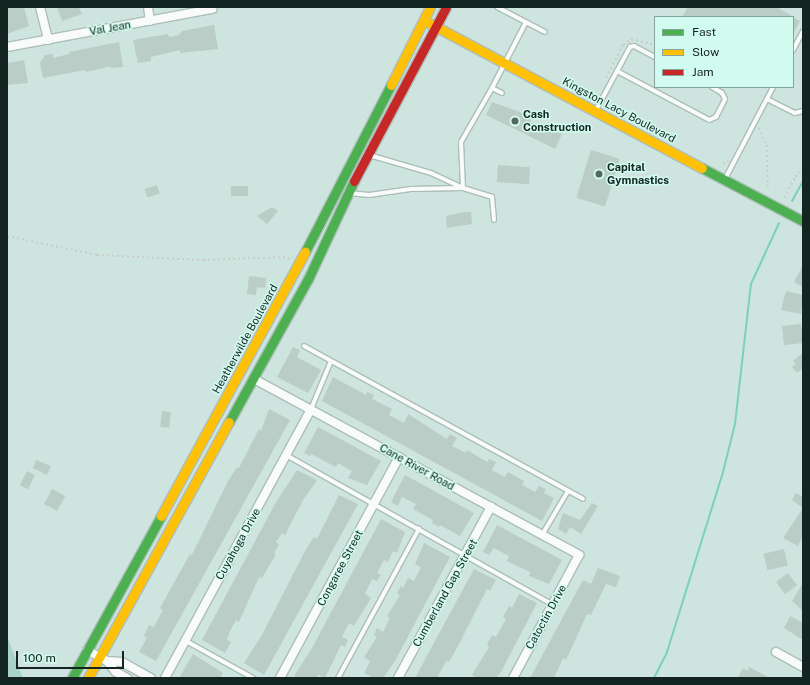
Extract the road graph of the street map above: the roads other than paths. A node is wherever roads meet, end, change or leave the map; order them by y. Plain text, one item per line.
1 (40, 7) edge
2 (148, 7) edge
3 (430, 7) edge
4 (446, 7) edge
5 (497, 7) edge
6 (213, 9) dead end
7 (423, 20) junction
8 (150, 21) junction
9 (526, 22) junction
10 (436, 26) junction
11 (803, 31) edge
12 (545, 32) dead end
13 (48, 40) junction
14 (7, 47) edge
15 (794, 48) edge
16 (654, 56) edge
17 (506, 63) junction
18 (617, 71) junction
19 (492, 88) junction
20 (714, 88) edge
21 (772, 88) edge
22 (502, 93) dead end
23 (767, 99) junction
24 (596, 111) junction
25 (803, 111) edge
26 (368, 155) junction
27 (725, 179) junction
28 (337, 187) junction
29 (463, 188) junction
30 (348, 193) junction
31 (494, 220) dead end
32 (803, 221) edge
33 (304, 346) dead end
34 (331, 361) junction
35 (254, 379) junction
36 (311, 409) junction
37 (286, 455) junction
38 (399, 457) junction
39 (568, 491) junction
40 (583, 499) dead end
41 (374, 504) junction
42 (491, 508) junction
43 (419, 529) junction
44 (542, 535) junction
45 (466, 555) junction
46 (579, 555) joint
47 (553, 604) junction
48 (185, 641) junction
49 (87, 650) junction
50 (776, 652) dead end
51 (103, 659) junction
52 (803, 667) edge
53 (72, 678) edge
54 (88, 678) edge
55 (127, 678) edge
56 (151, 678) edge
57 (165, 678) edge
58 (253, 678) edge
59 (280, 678) edge
60 (338, 678) edge
61 (398, 678) edge
62 (512, 678) edge

1 - 13 street
2 - 8 street
3 - 7 main road, Heatherwilde Boulevard
4 - 10 main road
5 - 9 lane
6 - 8 street, Val Jean
7 - 10 main road, Kingston Lacy Boulevard
7 - 28 main road, Heatherwilde Boulevard
8 - 13 street, Val Jean
9 - 12 lane
9 - 17 lane
10 - 17 main road, Kingston Lacy Boulevard
10 - 26 main road
11 - 15 lane
13 - 14 street, Val Jean
16 - 18 lane
17 - 19 lane
17 - 24 main road, Kingston Lacy Boulevard
18 - 20 lane
18 - 24 lane
19 - 22 lane
19 - 29 lane
21 - 23 lane
23 - 25 lane
23 - 27 lane
24 - 27 main road, Kingston Lacy Boulevard
26 - 29 lane
26 - 30 main road
27 - 32 main road, Kingston Lacy Boulevard
28 - 30 main road
28 - 49 main road, Heatherwilde Boulevard
29 - 30 lane
29 - 31 lane
30 - 35 main road
33 - 34 lane
34 - 36 lane
34 - 39 lane
35 - 36 street, Cane River Road
35 - 51 main road
36 - 37 street, Cuyahoga Drive
36 - 38 street, Cane River Road
37 - 41 lane
37 - 48 street, Cuyahoga Drive
38 - 41 street, Congaree Street
38 - 42 street, Cane River Road
39 - 40 lane
39 - 44 lane
41 - 43 lane
41 - 59 street, Congaree Street
42 - 44 street, Cane River Road
42 - 45 street, Cumberland Gap Street
43 - 45 lane
43 - 60 lane
44 - 46 street, Cane River Road
45 - 47 lane
45 - 61 street, Cumberland Gap Street
46 - 47 street, Catoctin Drive
47 - 62 street, Catoctin Drive
48 - 57 street, Cuyahoga Drive
48 - 58 lane
49 - 51 street
49 - 53 main road, Heatherwilde Boulevard
50 - 52 street
51 - 54 main road
51 - 55 street
51 - 56 street

